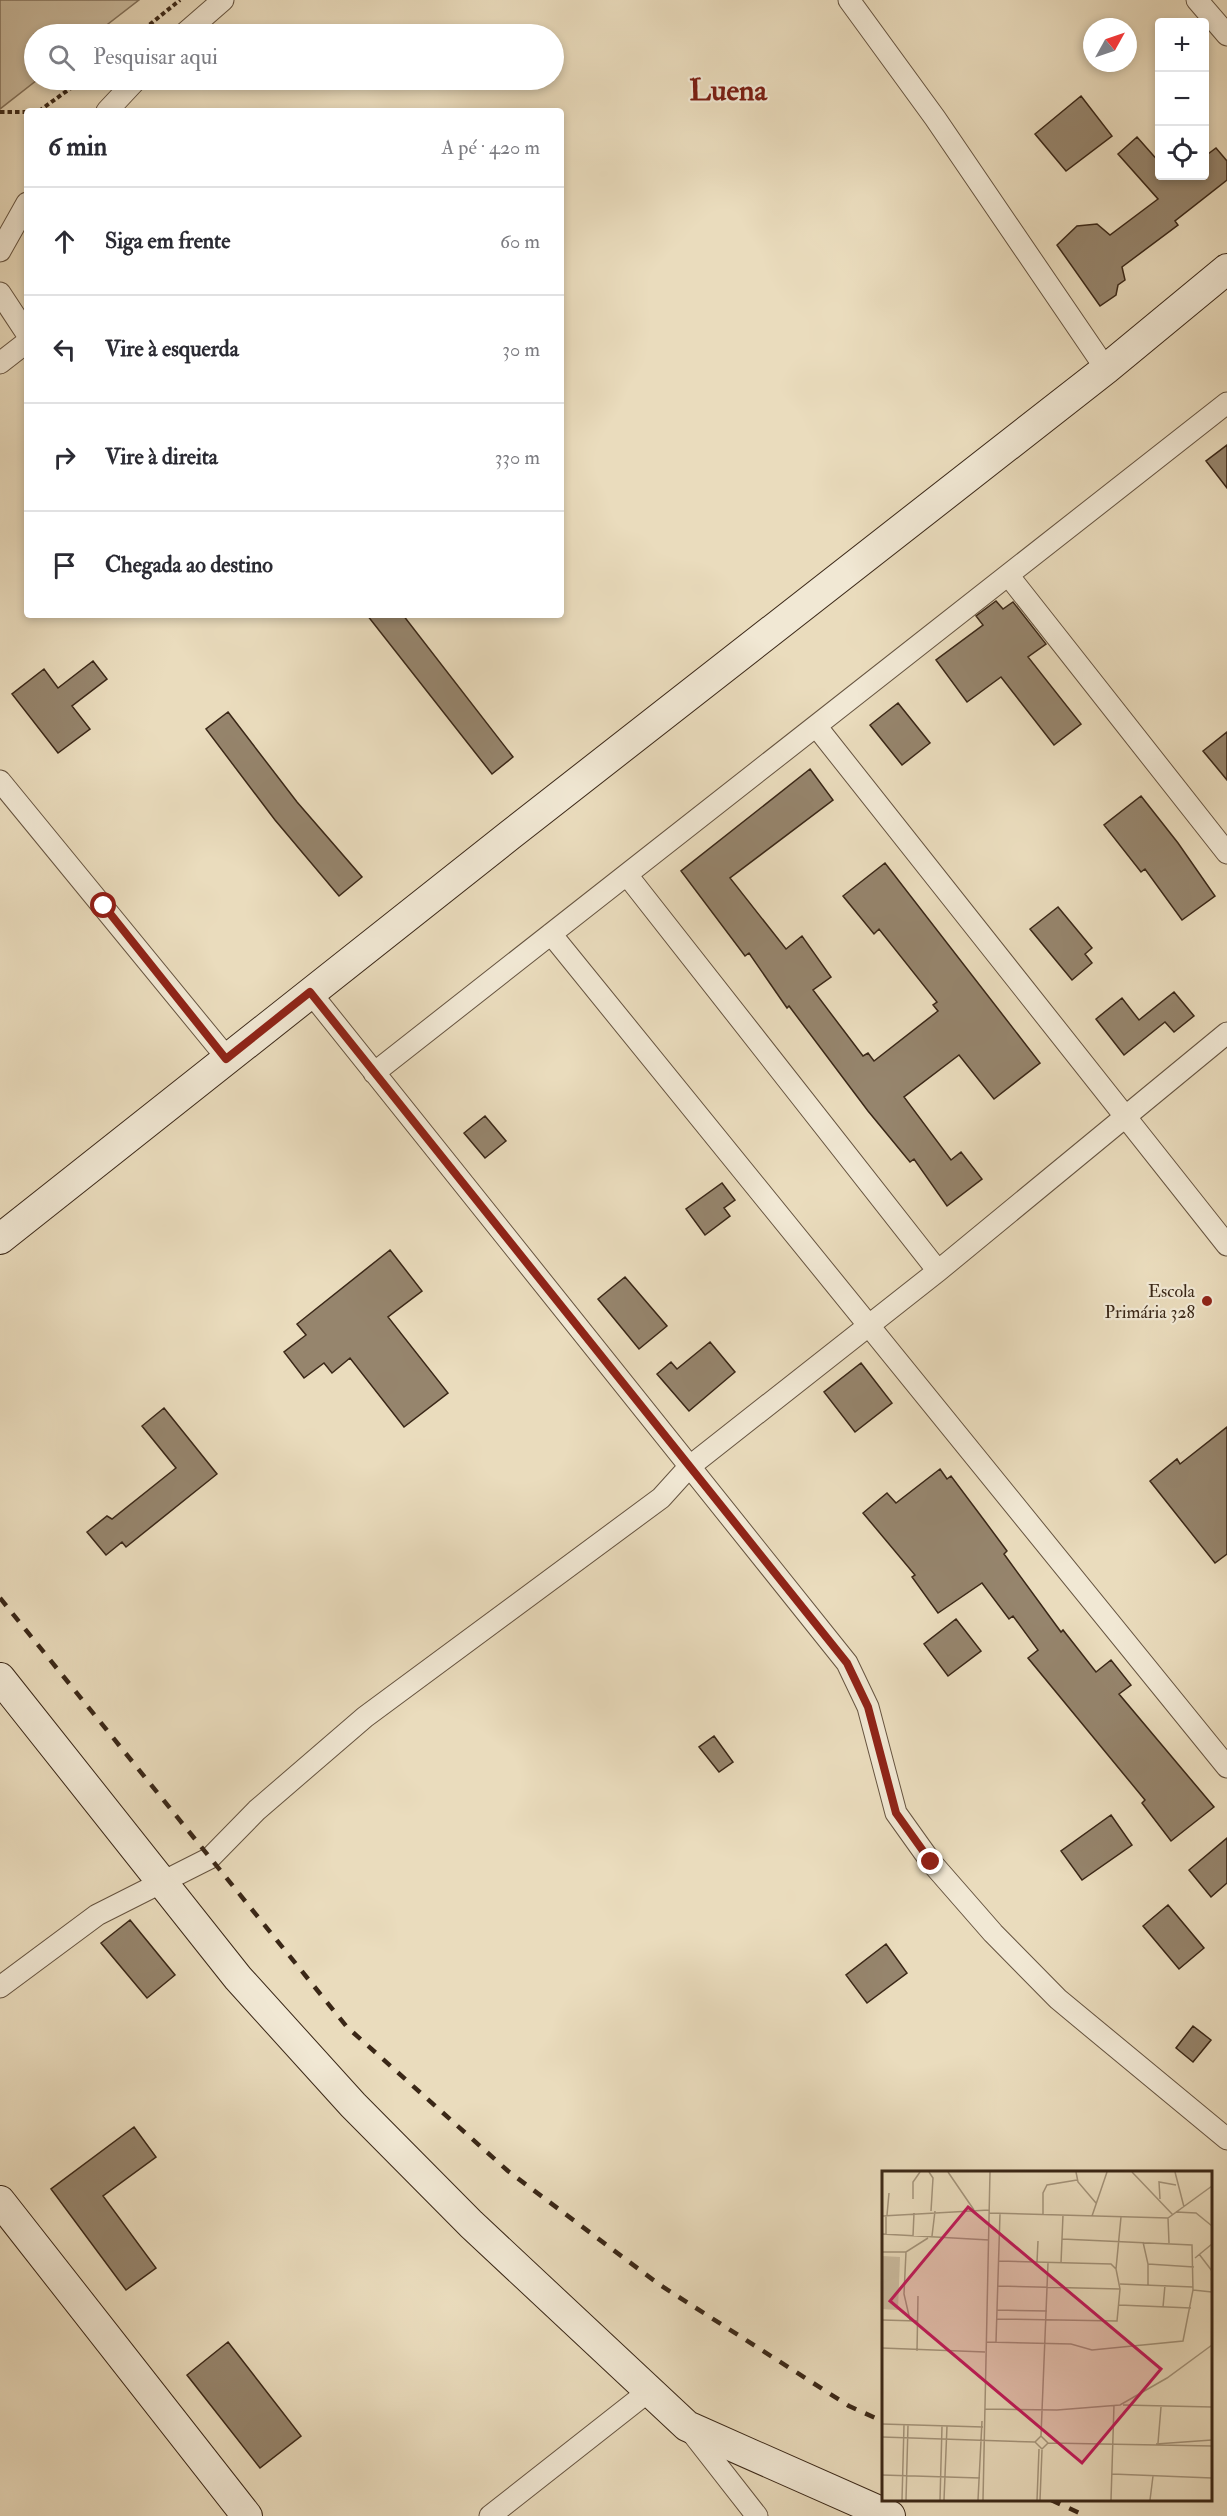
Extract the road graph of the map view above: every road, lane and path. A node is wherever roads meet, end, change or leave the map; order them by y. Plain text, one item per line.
1 (180, 0) edge
2 (223, 0) edge
3 (849, 0) edge
4 (1197, 0) edge
5 (150, 24) edge
6 (195, 24) edge
7 (1227, 35) edge
8 (68, 90) edge
9 (127, 90) edge
10 (43, 108) edge
11 (110, 108) edge
12 (0, 112) edge
13 (24, 112) edge
14 (24, 208) edge
15 (0, 251) edge
16 (1227, 269) edge
17 (0, 293) edge
18 (24, 329) edge
19 (24, 344) edge
20 (0, 363) edge
21 (1106, 369) junction
22 (1227, 403) edge
23 (1008, 575) junction
24 (816, 726) junction
25 (0, 781) edge
26 (1227, 853) edge
27 (627, 875) junction
28 (551, 934) junction
29 (310, 992) junction
30 (1227, 1033) edge
31 (226, 1059) junction
32 (374, 1073) junction
33 (1125, 1116) junction
34 (0, 1239) edge
35 (1227, 1245) edge
36 (938, 1271) junction
37 (869, 1326) junction
38 (689, 1467) junction
39 (0, 1678) edge
40 (1227, 1767) edge
41 (163, 1881) junction
42 (0, 1987) edge
43 (1227, 2139) edge
44 (0, 2201) edge
45 (649, 2391) junction
46 (687, 2426) junction
47 (247, 2516) edge
48 (490, 2516) edge
49 (757, 2516) edge
50 (890, 2516) edge

1 - 5 path
2 - 6 street
3 - 21 street
4 - 7 street
8 - 10 path
9 - 11 street
12 - 13 path
14 - 15 street
16 - 21 street
17 - 18 street
19 - 20 street
21 - 29 street
22 - 23 street
23 - 24 street
23 - 26 street
24 - 27 street
24 - 33 street
25 - 31 street
27 - 28 street
27 - 36 street
28 - 32 street
28 - 37 street
29 - 31 street
29 - 32 street
30 - 33 street
31 - 34 street
32 - 38 street
33 - 35 street
33 - 36 street
36 - 37 street
37 - 38 street
37 - 40 street
38 - 41 street
38 - 43 street
39 - 41 street
41 - 42 street
41 - 45 street
44 - 47 street
45 - 46 street
45 - 48 street
46 - 49 street
46 - 50 street

